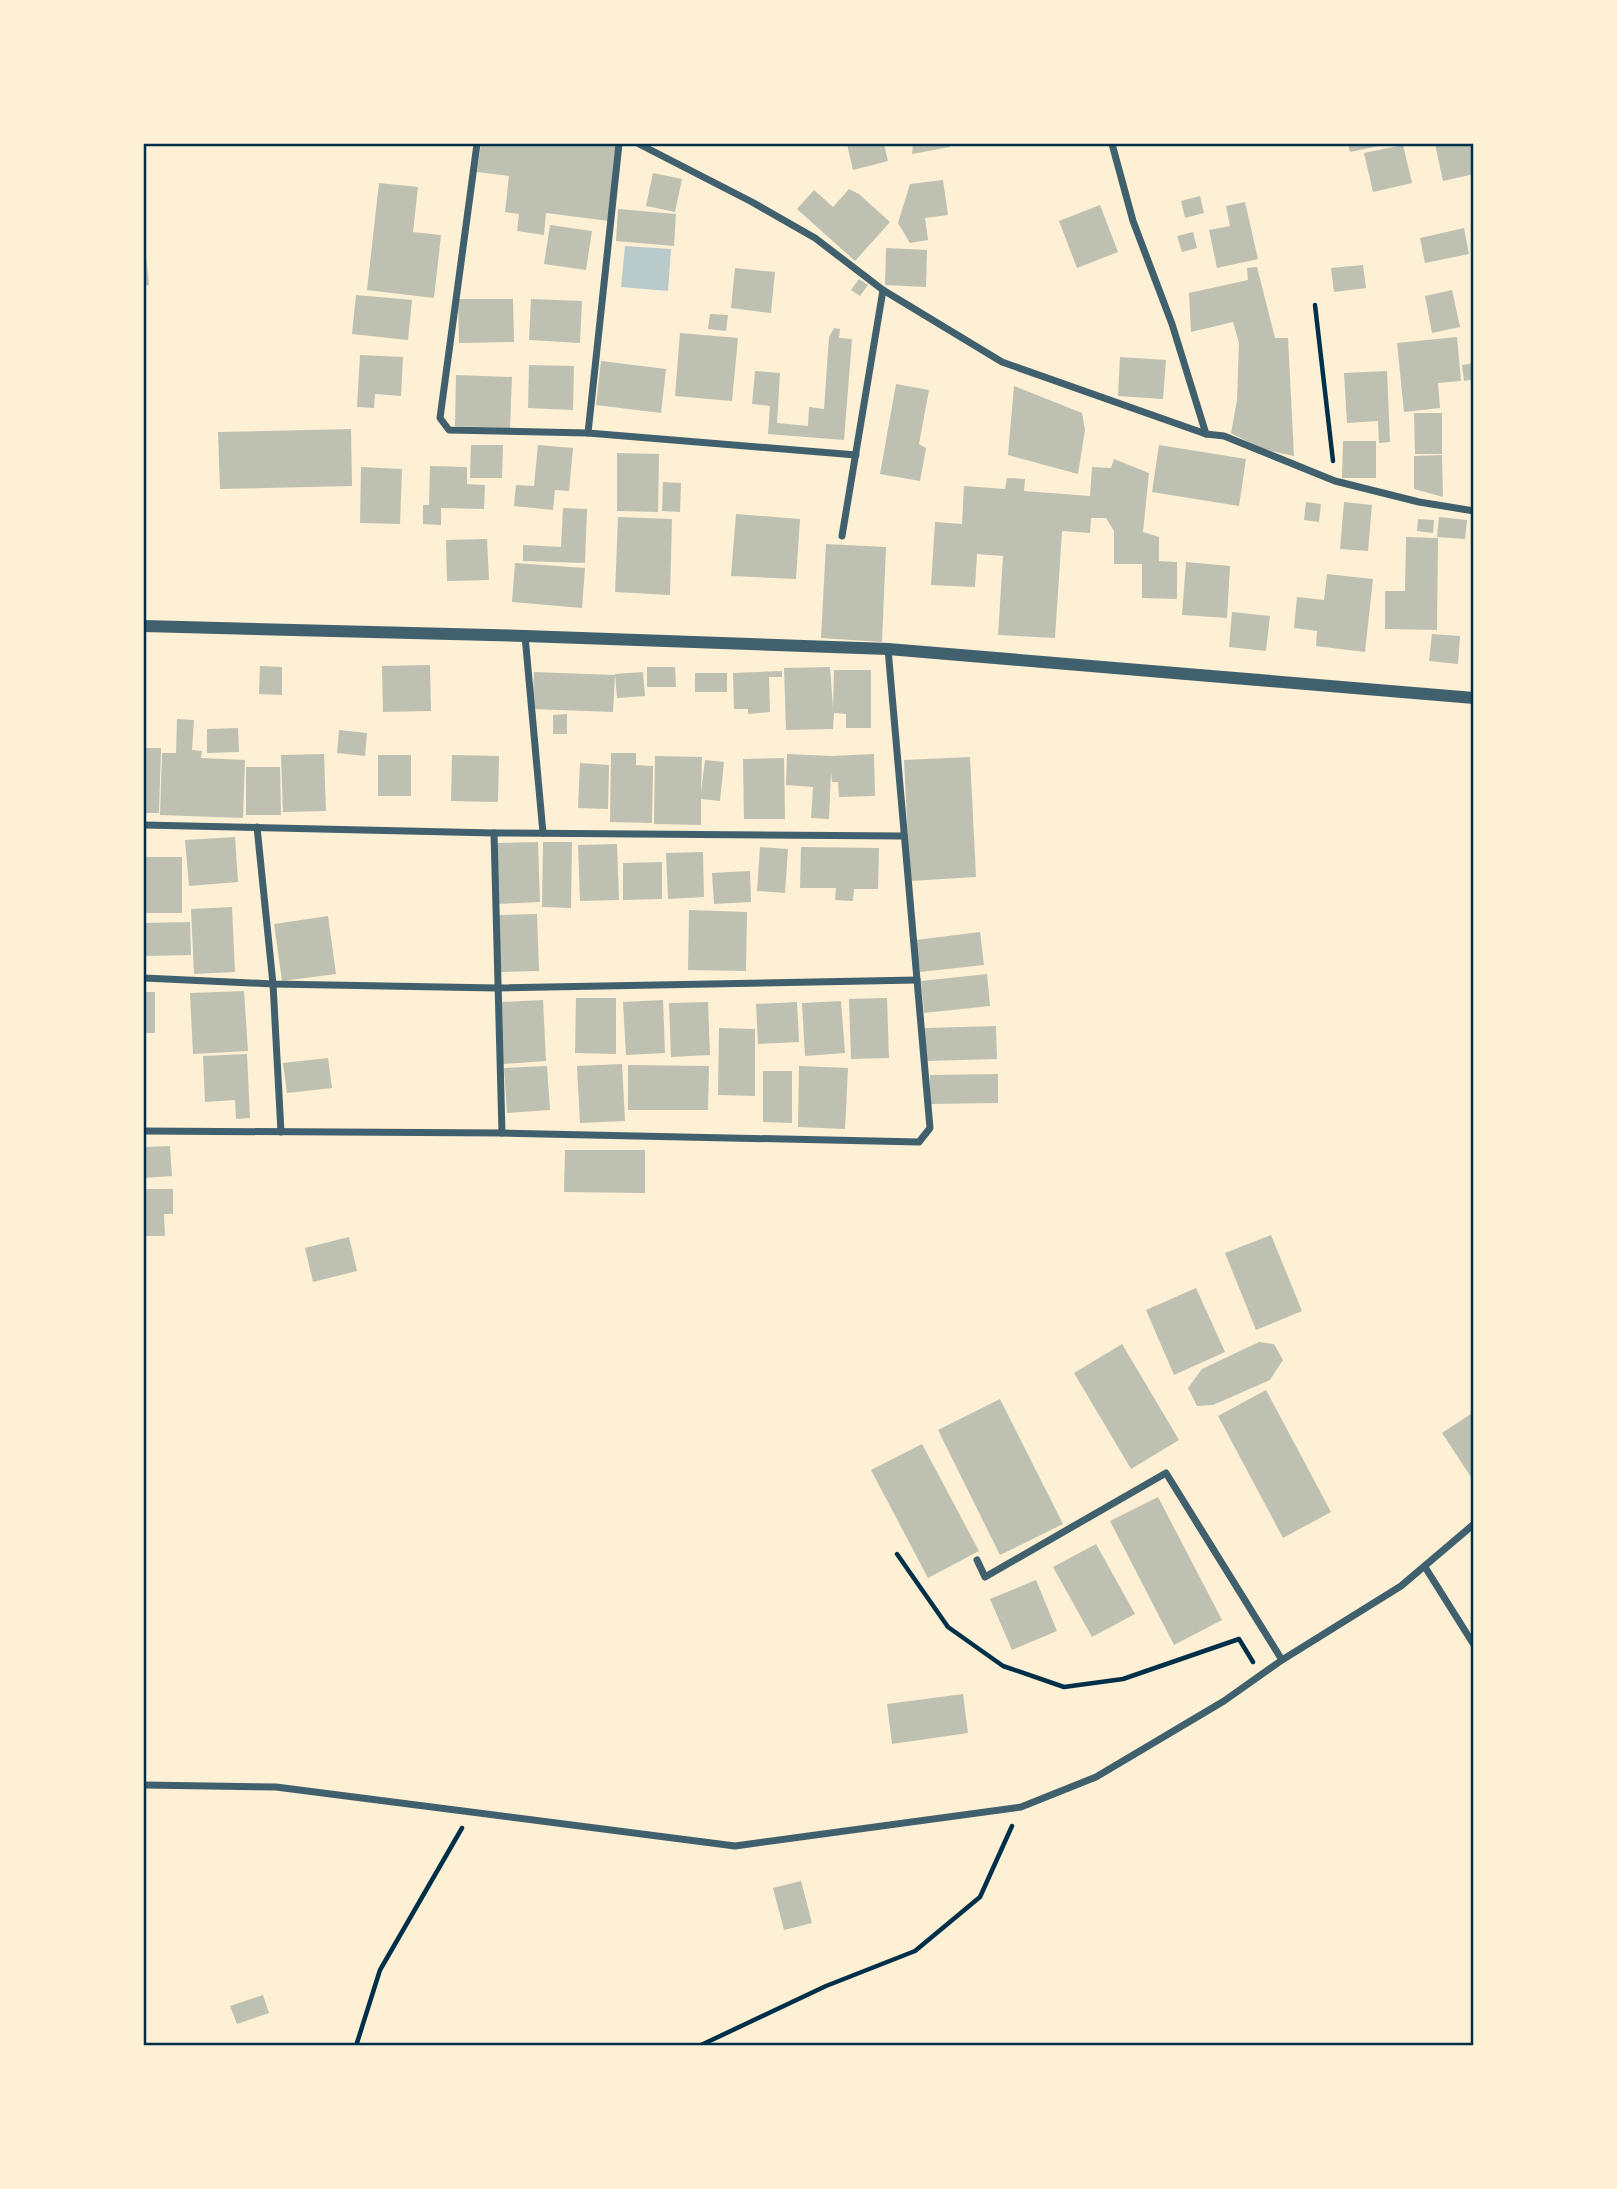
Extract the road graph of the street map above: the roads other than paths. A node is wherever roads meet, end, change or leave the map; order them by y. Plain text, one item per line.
1 (477, 144) edge
2 (619, 144) edge
3 (639, 144) edge
4 (1112, 144) edge
5 (883, 290) junction
6 (588, 433) junction
7 (1206, 434) junction
8 (856, 455) junction
9 (1474, 511) edge
10 (842, 536) dead end
11 (144, 625) edge
12 (525, 636) junction
13 (888, 649) junction
14 (1474, 698) edge
15 (144, 825) edge
16 (257, 827) junction
17 (494, 833) junction
18 (543, 833) junction
19 (904, 836) junction
20 (144, 978) edge
21 (917, 980) junction
22 (273, 984) junction
23 (497, 988) junction
24 (144, 1131) edge
25 (281, 1132) junction
26 (502, 1133) junction
27 (1474, 1524) edge
28 (977, 1560) dead end
29 (1425, 1567) junction
30 (1474, 1645) edge
31 (1282, 1660) junction
32 (144, 1786) edge

1 - 6 street
2 - 6 street
3 - 5 street
4 - 7 street
5 - 7 street
5 - 8 street
6 - 8 street
7 - 9 street
8 - 10 street
11 - 12 street
12 - 13 street
12 - 18 street
13 - 14 street
13 - 19 street
15 - 16 street
16 - 17 street
16 - 22 street
17 - 18 street
17 - 23 street
18 - 19 street
19 - 21 street
20 - 22 street
21 - 23 street
21 - 26 street
22 - 23 street
22 - 25 street
23 - 26 street
24 - 25 street
25 - 26 street
27 - 29 street
28 - 31 street
29 - 30 street
29 - 31 street
31 - 32 street

